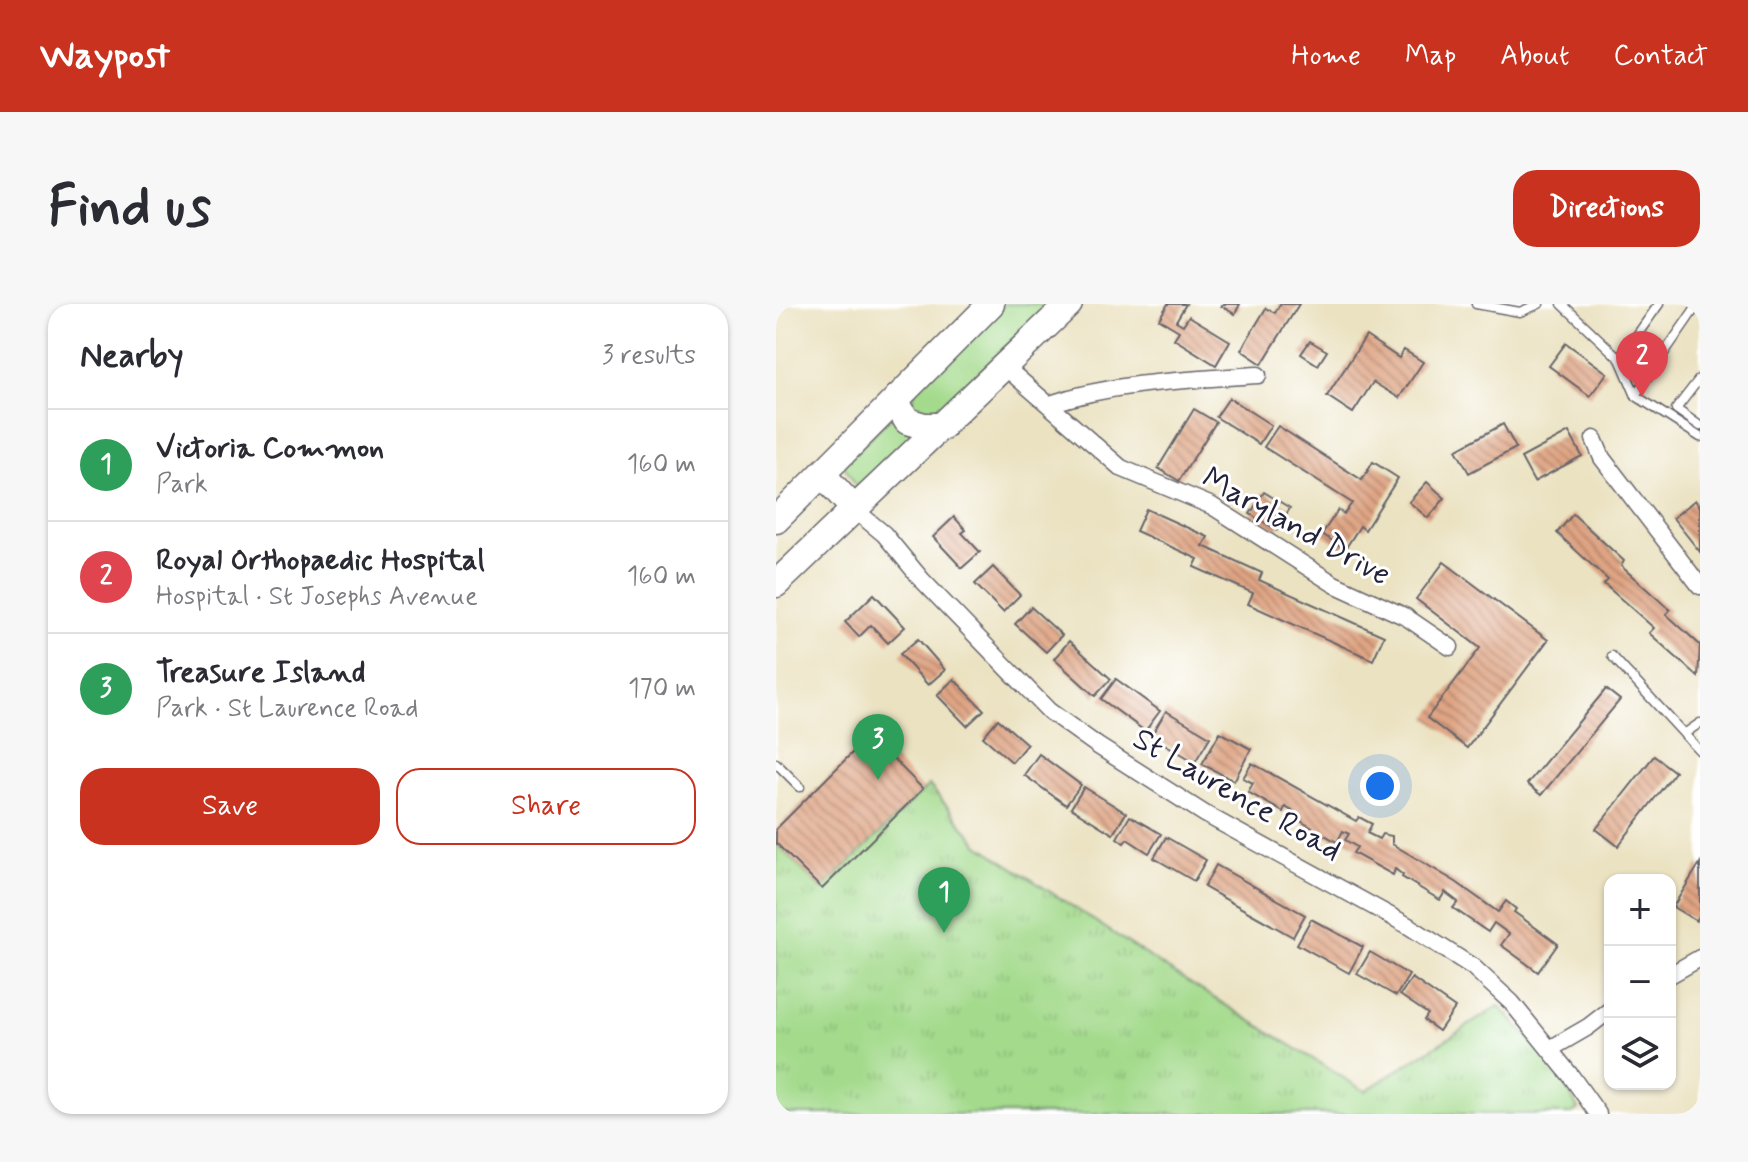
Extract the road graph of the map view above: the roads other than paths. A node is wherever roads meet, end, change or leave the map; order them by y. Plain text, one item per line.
1 (991, 304) edge
2 (1069, 304) edge
3 (1476, 304) edge
4 (1539, 304) edge
5 (1562, 304) edge
6 (1659, 304) edge
7 (1698, 304) edge
8 (1620, 359) junction
9 (1004, 366) junction
10 (1258, 375) dead end
11 (1700, 378) edge
12 (1636, 394) junction
13 (898, 397) junction
14 (1050, 404) junction
15 (1676, 409) junction
16 (1670, 418) junction
17 (943, 426) junction
18 (1700, 426) edge
19 (1700, 437) edge
20 (1594, 439) dead end
21 (822, 474) junction
22 (855, 510) junction
23 (776, 520) edge
24 (776, 584) edge
25 (1700, 586) edge
26 (1450, 647) dead end
27 (1612, 656) dead end
28 (1700, 723) edge
29 (1684, 734) junction
30 (1700, 751) edge
31 (776, 763) edge
32 (800, 787) dead end
33 (1700, 958) edge
34 (1676, 972) edge
35 (1604, 1015) edge
36 (1550, 1049) junction
37 (1598, 1114) edge

1 - 13 highway
2 - 9 highway
3 - 4 lane
5 - 8 lane
6 - 8 lane
7 - 12 lane
8 - 12 lane
9 - 14 street, Maryland Drive
9 - 17 highway
10 - 14 street
11 - 15 lane
12 - 16 lane
13 - 17 highway
13 - 21 highway
14 - 26 street, Maryland Drive
15 - 16 lane
15 - 18 lane
16 - 19 lane
17 - 22 highway
20 - 25 street
21 - 22 highway
21 - 23 highway
22 - 24 highway
22 - 36 street, St Laurence Road
27 - 29 lane
28 - 29 lane
29 - 30 lane
31 - 32 lane
33 - 34 street
35 - 36 street
36 - 37 street, St Laurence Road

